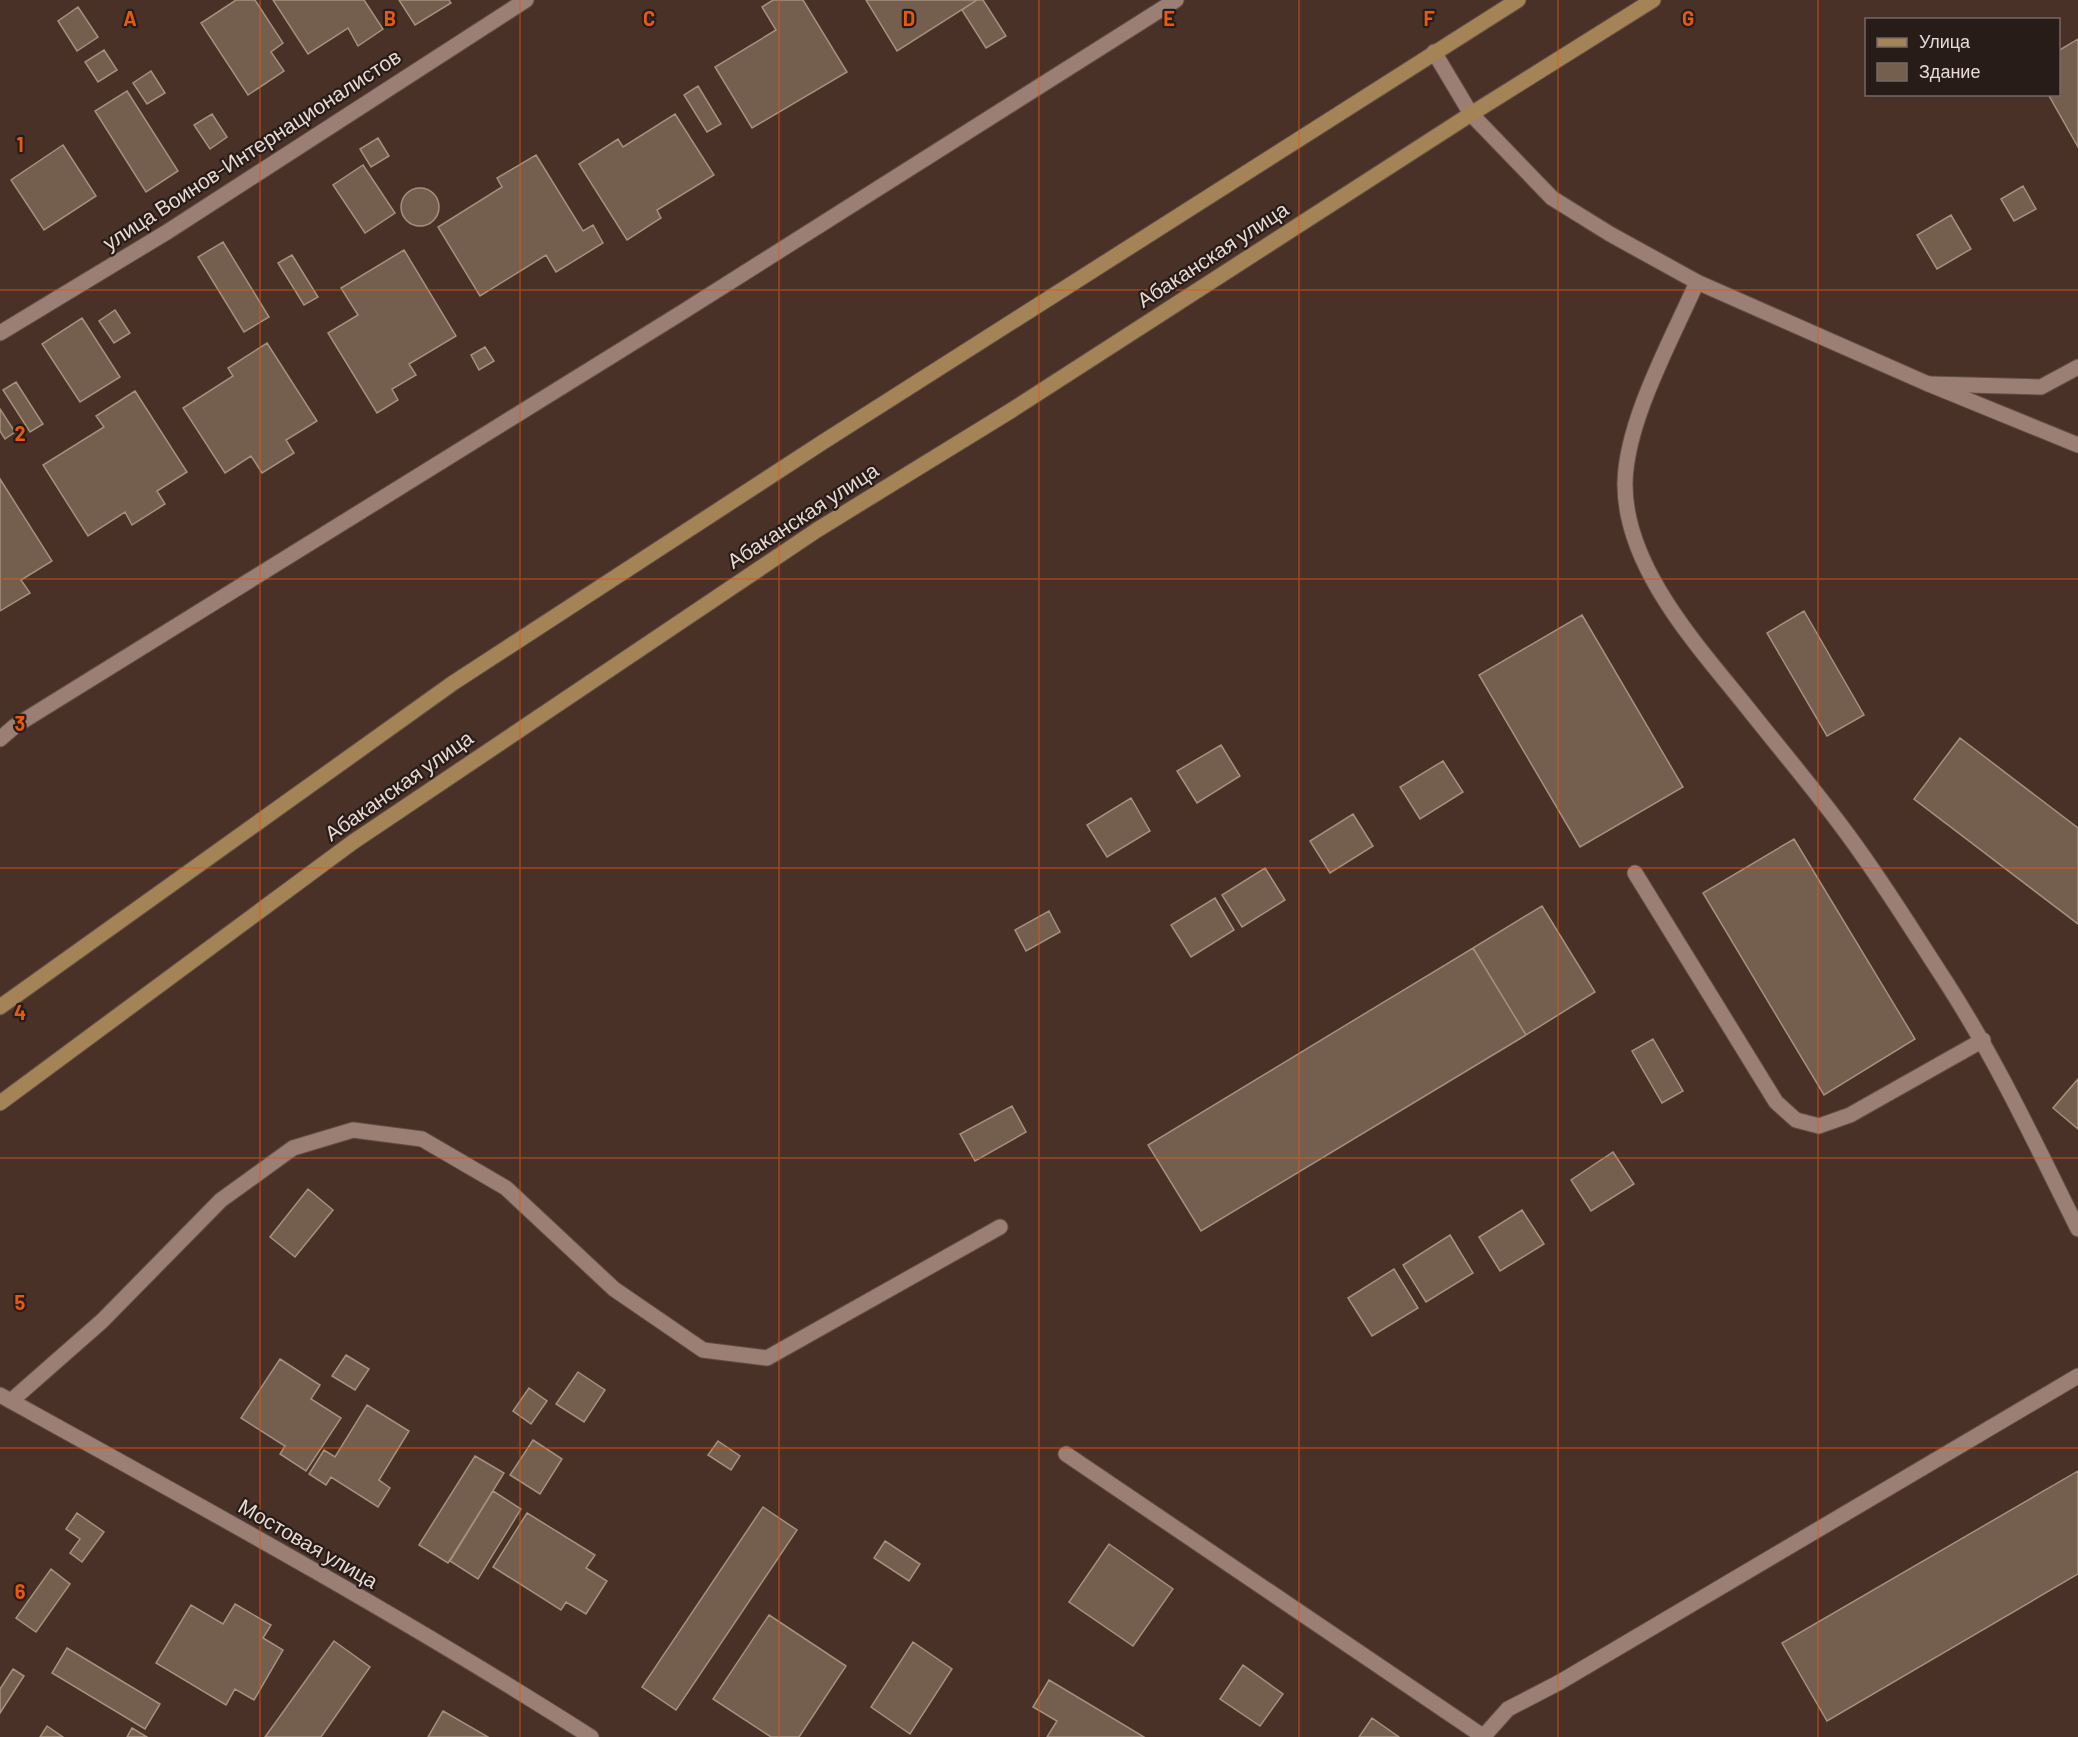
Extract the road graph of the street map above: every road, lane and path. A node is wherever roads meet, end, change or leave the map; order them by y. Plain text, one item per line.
1 (526, 0) edge
2 (1176, 0) edge
3 (1518, 0) edge
4 (1653, 0) edge
5 (1434, 52) junction
6 (1471, 114) junction
7 (1697, 282) junction
8 (0, 333) edge
9 (2078, 367) edge
10 (1926, 383) junction
11 (2078, 446) edge
12 (0, 739) edge
13 (1635, 873) dead end
14 (0, 1007) edge
15 (1983, 1040) junction
16 (0, 1103) edge
17 (1000, 1227) dead end
18 (2078, 1229) edge
19 (2078, 1376) edge
20 (6, 1398) edge
21 (1066, 1454) dead end
22 (591, 1737) edge
23 (1483, 1737) edge

1 - 8 street, улица Воинов-Интернационалистов
2 - 12 street
3 - 5 main road
4 - 6 main road, Абаканская улица
5 - 6 street
5 - 14 main road
6 - 7 street
6 - 16 main road, Абаканская улица
7 - 10 street
7 - 15 street
9 - 10 street
10 - 11 street
13 - 15 street
15 - 18 street
17 - 20 street
19 - 23 street
20 - 22 street, Мостовая улица
21 - 23 street

